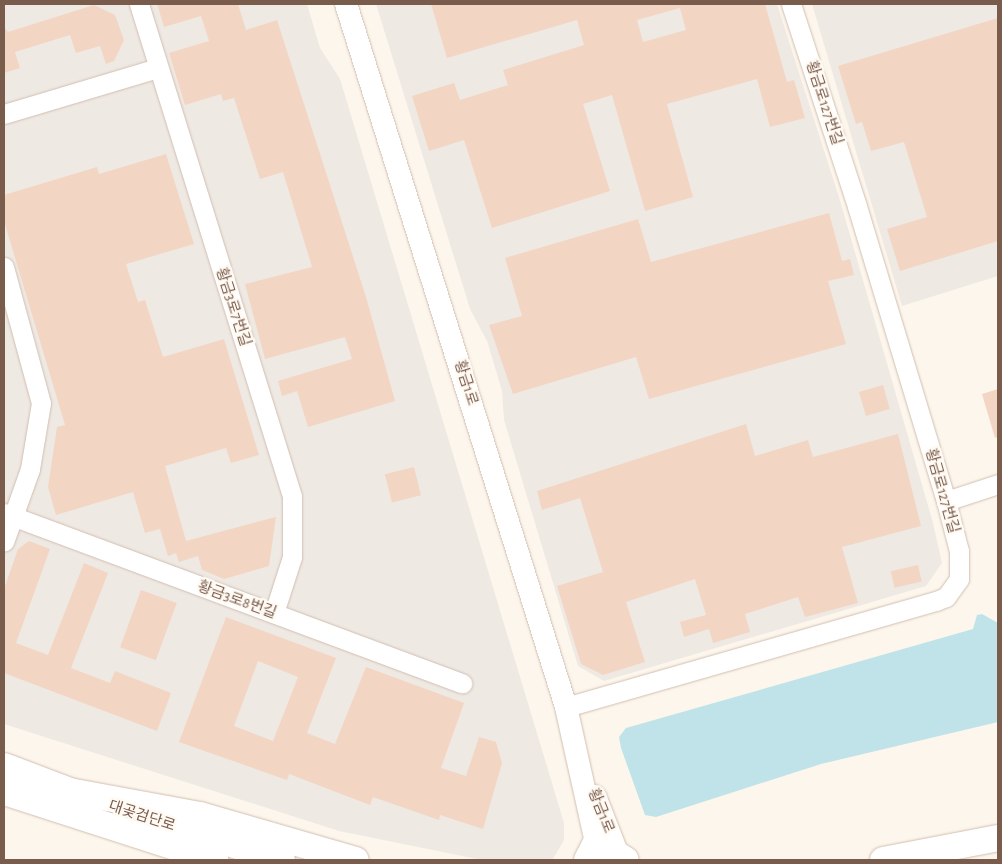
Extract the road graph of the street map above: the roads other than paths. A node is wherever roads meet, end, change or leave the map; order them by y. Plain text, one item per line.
1 (139, 4) edge
2 (346, 4) edge
3 (791, 4) edge
4 (157, 68) junction
5 (4, 114) edge
6 (4, 267) edge
7 (998, 484) edge
8 (946, 501) junction
9 (8, 515) edge
10 (4, 542) edge
11 (274, 613) junction
12 (462, 682) dead end
13 (566, 708) junction
14 (4, 766) edge
15 (4, 792) edge
16 (71, 803) junction
17 (998, 838) edge
18 (608, 857) edge
19 (163, 860) edge
20 (215, 860) edge
21 (282, 860) edge
22 (356, 860) edge
23 (883, 860) edge

1 - 4 street, 황금3로7번길
2 - 13 street, 황금1로
3 - 8 street, 황금로127번길
4 - 5 street
4 - 11 street, 황금3로7번길
6 - 9 street
7 - 8 street
8 - 13 street, 황금로127번길
9 - 10 street
9 - 11 street, 황금3로8번길
11 - 12 street, 황금3로8번길
13 - 18 street, 황금1로
14 - 16 main road, 대곶검단로
15 - 16 main road, 대곶검단로
16 - 19 main road
16 - 20 main road, 대곶검단로
16 - 21 main road, 대곶검단로
16 - 22 main road
17 - 23 main road

